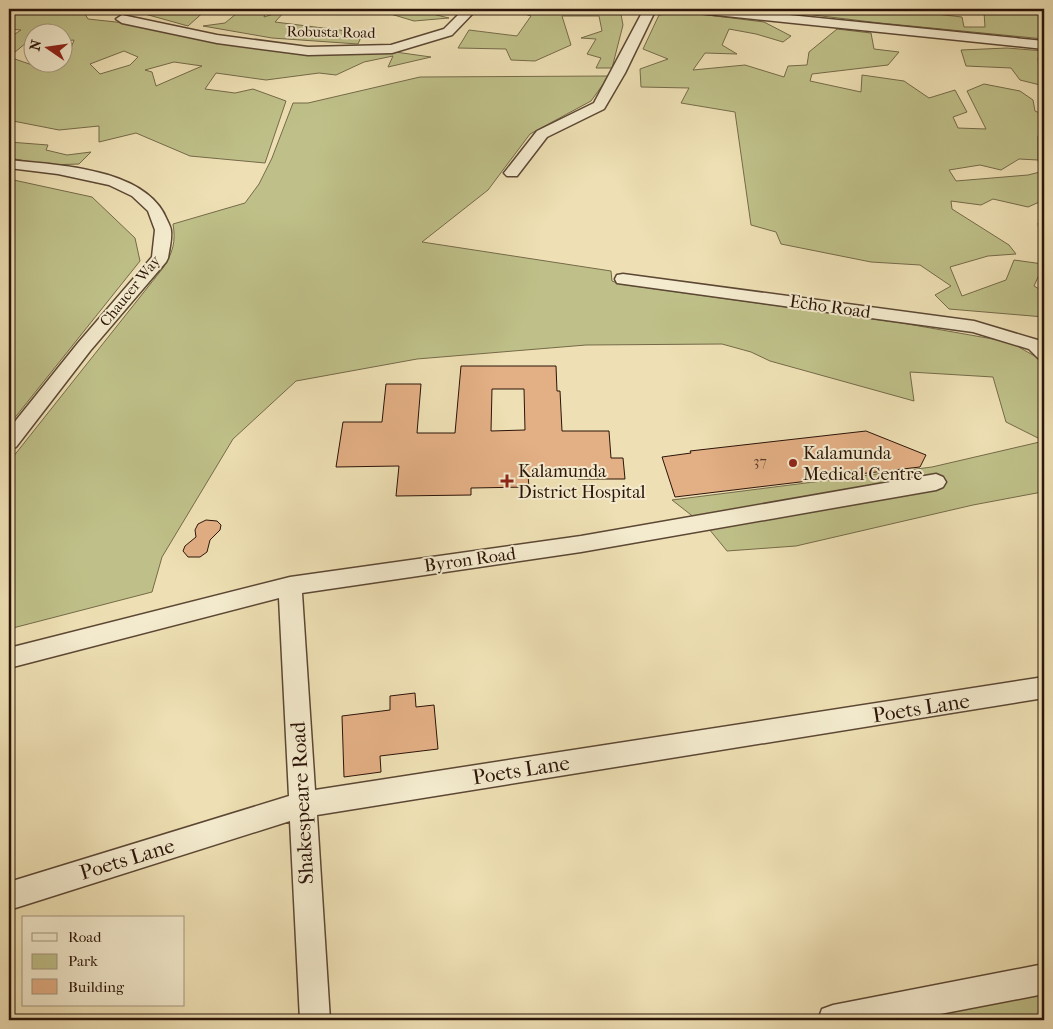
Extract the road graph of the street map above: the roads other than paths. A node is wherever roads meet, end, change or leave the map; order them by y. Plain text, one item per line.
1 (471, 9) edge
2 (650, 9) edge
3 (697, 9) edge
4 (122, 19) dead end
5 (1044, 45) edge
6 (9, 164) edge
7 (512, 173) dead end
8 (623, 279) dead end
9 (1040, 350) edge
10 (9, 442) edge
11 (936, 482) dead end
12 (290, 586) junction
13 (9, 658) edge
14 (1044, 688) edge
15 (301, 805) junction
16 (9, 896) edge
17 (1044, 979) edge
18 (315, 1020) edge
19 (833, 1020) edge

1 - 4 street, Robusta Road
2 - 7 street
3 - 5 street
6 - 10 street, Chaucer Way
8 - 9 street, Echo Road
11 - 12 street, Byron Road
12 - 13 street, Byron Road
12 - 15 street, Shakespeare Road
14 - 15 street, Poets Lane
15 - 16 street, Poets Lane
15 - 18 street, Shakespeare Road
17 - 19 street

